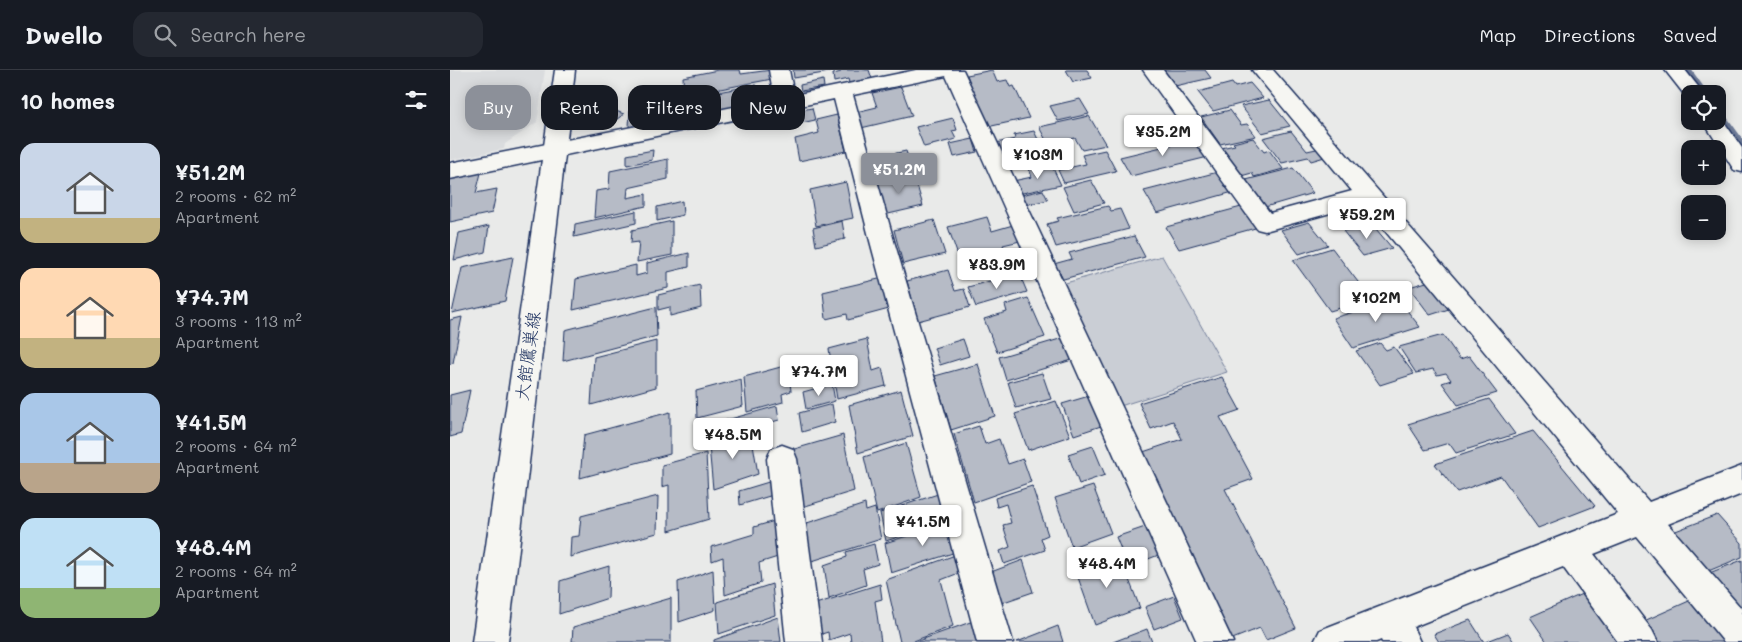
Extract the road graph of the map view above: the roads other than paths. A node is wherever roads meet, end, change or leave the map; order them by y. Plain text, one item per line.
1 (565, 70) edge
2 (779, 70) edge
3 (946, 70) edge
4 (953, 70) edge
5 (1153, 70) edge
6 (1262, 70) edge
7 (1675, 70) edge
8 (782, 85) edge
9 (1687, 85) edge
10 (842, 92) junction
11 (805, 99) edge
12 (731, 114) edge
13 (1719, 130) edge
14 (556, 149) junction
15 (1742, 165) edge
16 (450, 171) edge
17 (1368, 195) junction
18 (782, 459) dead end
19 (1742, 480) edge
20 (1642, 518) junction
21 (1569, 548) junction
22 (1396, 631) edge
23 (1742, 636) edge
24 (490, 642) edge
25 (804, 642) edge
26 (995, 642) edge
27 (1215, 642) edge
28 (1332, 642) edge
29 (1640, 642) edge

1 - 14 street, 大館鷹巣線
2 - 8 street
3 - 10 street
4 - 27 street
5 - 17 street
6 - 17 street
7 - 9 street
10 - 11 street
10 - 26 street
12 - 14 street
13 - 15 street
14 - 16 street
14 - 24 street, 大館鷹巣線
17 - 20 street
18 - 25 street
19 - 20 street
20 - 21 street
20 - 23 street
21 - 22 street
21 - 29 street
22 - 28 street

